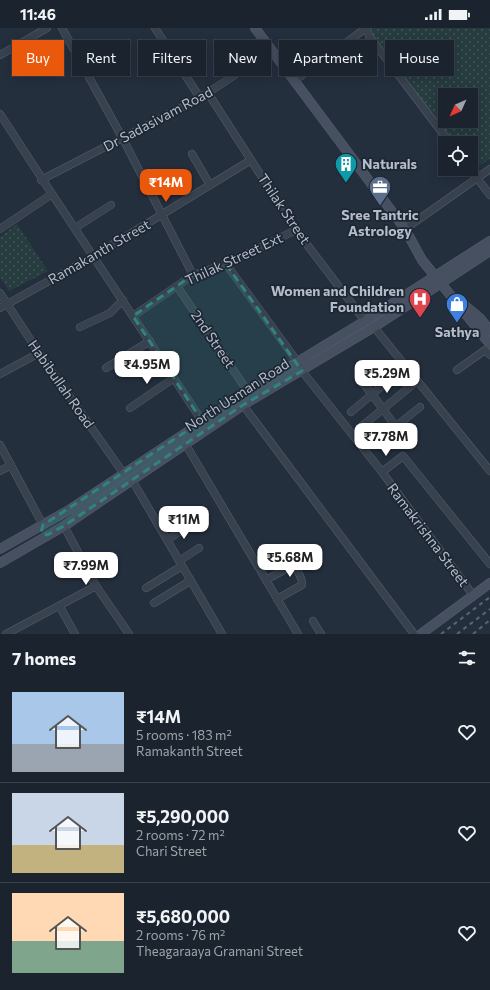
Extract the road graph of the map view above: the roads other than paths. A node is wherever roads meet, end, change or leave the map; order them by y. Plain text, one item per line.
1 (47, 28) edge
2 (62, 28) edge
3 (156, 28) edge
4 (366, 28) edge
5 (258, 29) edge
6 (264, 40) edge
7 (271, 51) edge
8 (0, 55) edge
9 (234, 76) edge
10 (294, 81) junction
11 (208, 93) junction
12 (200, 98) junction
13 (0, 114) edge
14 (445, 136) edge
15 (124, 139) junction
16 (192, 154) dead end
17 (251, 160) junction
18 (490, 169) edge
19 (477, 178) junction
20 (41, 180) junction
21 (210, 185) junction
22 (52, 194) junction
23 (490, 196) edge
24 (110, 205) dead end
25 (161, 216) junction
26 (75, 228) junction
27 (0, 229) edge
28 (405, 229) junction
29 (296, 230) junction
30 (490, 241) edge
31 (490, 251) edge
32 (94, 256) junction
33 (226, 264) junction
34 (193, 275) junction
35 (440, 279) junction
36 (178, 286) junction
37 (0, 293) edge
38 (123, 300) junction
39 (460, 303) junction
40 (8, 304) junction
41 (0, 308) edge
42 (133, 316) junction
43 (472, 317) junction
44 (365, 321) junction
45 (374, 327) junction
46 (80, 328) dead end
47 (490, 331) edge
48 (490, 337) edge
49 (150, 341) junction
50 (490, 344) edge
51 (490, 349) edge
52 (39, 353) junction
53 (490, 355) edge
54 (297, 361) junction
55 (106, 368) dead end
56 (457, 370) dead end
57 (302, 371) junction
58 (0, 374) edge
59 (395, 376) dead end
60 (174, 378) junction
61 (360, 379) dead end
62 (418, 381) junction
63 (248, 392) junction
64 (373, 394) junction
65 (243, 406) junction
66 (420, 407) dead end
67 (130, 408) dead end
68 (383, 409) junction
69 (351, 412) dead end
70 (202, 421) junction
71 (362, 426) dead end
72 (395, 426) junction
73 (404, 438) dead end
74 (375, 443) dead end
75 (0, 445) edge
76 (186, 445) junction
77 (2, 454) edge
78 (10, 463) junction
79 (0, 466) edge
80 (490, 471) edge
81 (0, 472) edge
82 (382, 472) junction
83 (124, 474) junction
84 (132, 480) junction
85 (191, 524) dead end
86 (64, 526) junction
87 (44, 531) junction
88 (167, 540) junction
89 (199, 548) dead end
90 (0, 549) edge
91 (0, 555) edge
92 (0, 563) edge
93 (180, 564) junction
94 (490, 564) edge
95 (266, 580) junction
96 (190, 581) junction
97 (490, 582) edge
98 (96, 586) junction
99 (146, 588) dead end
100 (473, 595) junction
101 (277, 599) junction
102 (154, 603) dead end
103 (60, 607) junction
104 (313, 621) dead end
105 (220, 633) edge
106 (6, 634) edge
107 (75, 634) edge
108 (128, 634) edge
109 (298, 634) edge
110 (321, 634) edge
111 (414, 634) edge
112 (421, 634) edge

1 - 8 street
2 - 15 street
3 - 12 street
4 - 10 street
4 - 14 street
5 - 6 main road
7 - 10 main road
9 - 11 street, Dr Sadasivam Road
10 - 28 main road
11 - 12 street, Dr Sadasivam Road
11 - 17 street, Thilak Street
12 - 15 street, Dr Sadasivam Road
13 - 20 street
15 - 20 street, Dr Sadasivam Road
15 - 25 street
16 - 21 street
17 - 21 street, Ramakanth Street
17 - 29 street, Thilak Street
18 - 19 street
19 - 23 street
19 - 28 street
20 - 22 street
21 - 25 street, Ramakanth Street
22 - 26 street
22 - 27 street
24 - 26 street
25 - 32 street, Ramakanth Street
25 - 34 street
26 - 32 street
28 - 35 main road
29 - 33 street, Thilak Street Ext
29 - 44 street, Thilak Street
30 - 35 main road, North Usman Road
31 - 35 main road, North Usman Road
32 - 38 street
32 - 40 street, Ramakanth Street
33 - 34 street, Thilak Street Ext
33 - 54 street, Ramakrishna Street
34 - 36 street, Thilak Street Ext
35 - 39 main road
35 - 44 main road, North Usman Road
35 - 45 main road, North Usman Road
36 - 42 street, Thilak Street Ext
36 - 63 street, 2nd Street
37 - 40 street, Habibullah Road
38 - 42 street
38 - 46 street
39 - 43 main road
39 - 47 main road
39 - 51 main road
40 - 41 street, Ramakanth Street
40 - 52 street, Habibullah Road
42 - 49 street
43 - 48 main road
43 - 50 main road
44 - 54 main road, North Usman Road
45 - 57 main road, North Usman Road
45 - 62 street
49 - 55 street
49 - 60 street
52 - 58 street
52 - 83 street, Habibullah Road
53 - 56 street
54 - 57 street, Ramakrishna Street
54 - 63 main road, North Usman Road
57 - 65 main road, North Usman Road
57 - 82 street, Ramakrishna Street
59 - 64 street
60 - 67 street
60 - 70 street
61 - 64 street
62 - 68 street
62 - 80 street
63 - 70 main road, North Usman Road
64 - 68 street
64 - 69 street
65 - 76 main road, North Usman Road
65 - 111 street
66 - 72 street
68 - 71 street
68 - 72 street
70 - 83 main road, North Usman Road
72 - 73 street
72 - 74 street
75 - 77 street
76 - 84 main road, North Usman Road
76 - 95 street
77 - 78 street
78 - 79 street
78 - 81 street
78 - 87 street
82 - 94 street
82 - 100 street, Ramakrishna Street
83 - 87 main road, North Usman Road
84 - 86 main road, North Usman Road
84 - 88 street
85 - 88 street
86 - 87 main road, North Usman Road
86 - 98 street
87 - 90 main road, North Usman Road
87 - 91 main road
87 - 92 main road, North Usman Road
88 - 93 street
89 - 93 street
93 - 96 street
93 - 99 street
95 - 101 street
95 - 101 street
96 - 102 street
96 - 105 street
97 - 100 main road
98 - 103 street
98 - 108 street
100 - 112 main road
101 - 109 street
103 - 106 street
103 - 107 street
104 - 110 street

